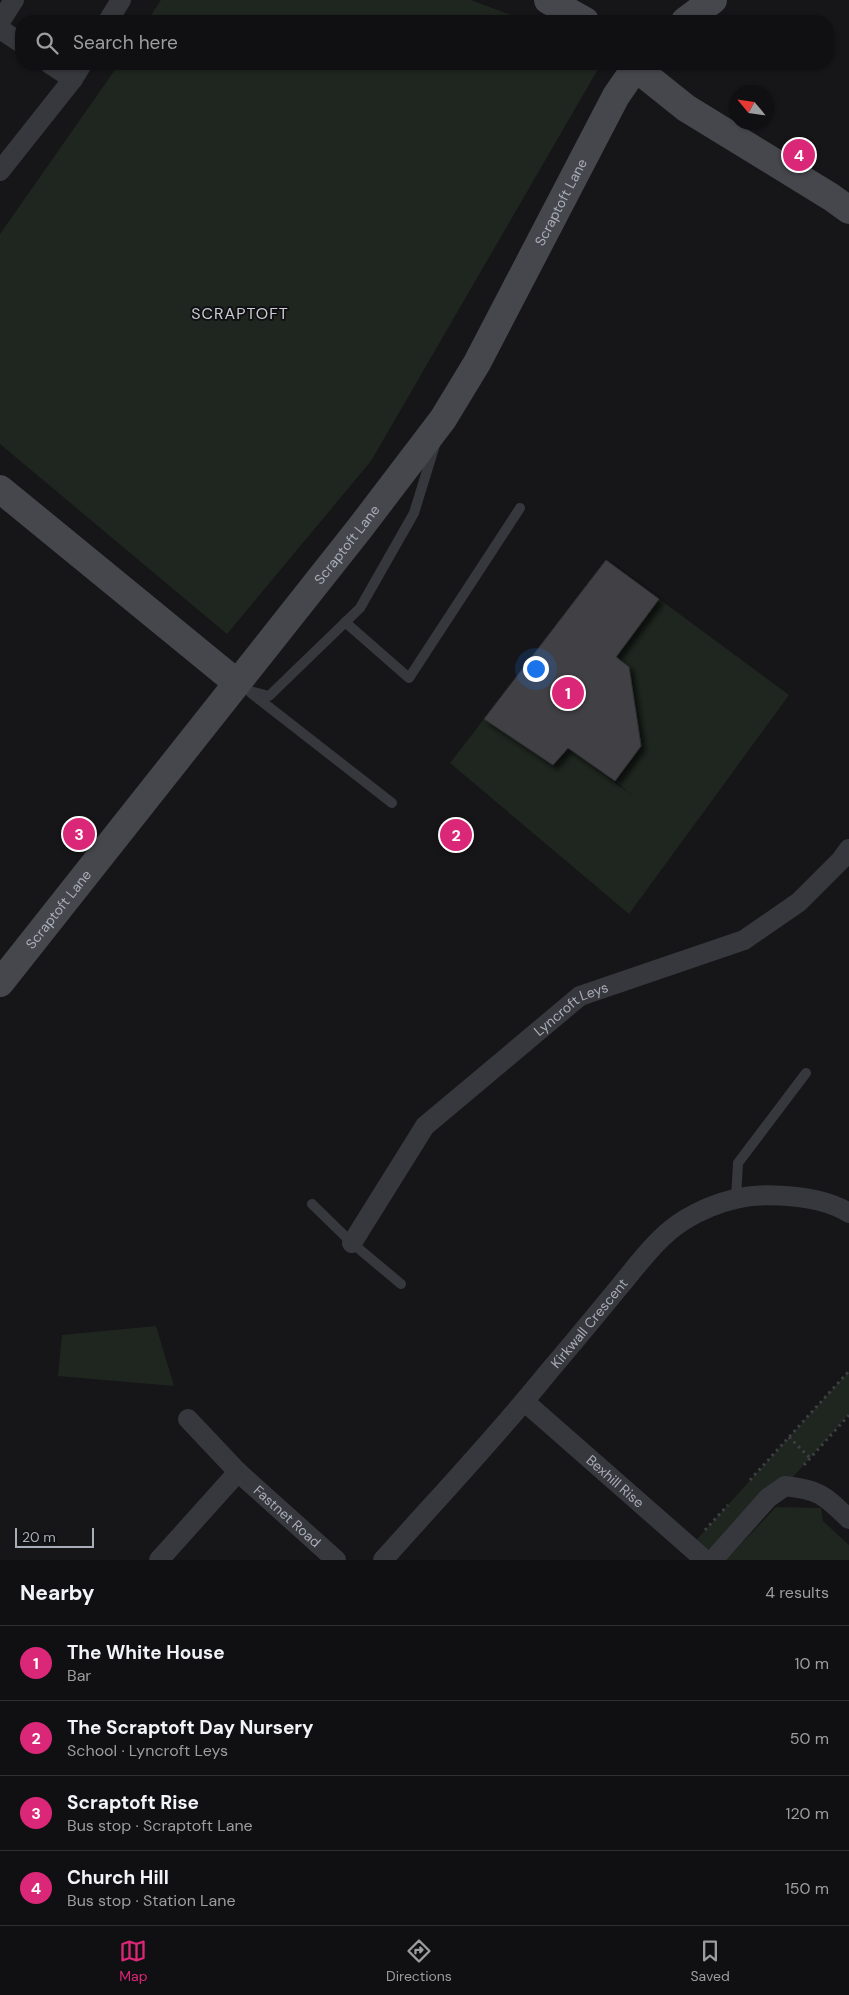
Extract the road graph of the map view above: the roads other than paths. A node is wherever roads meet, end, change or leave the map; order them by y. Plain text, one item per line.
1 (14, 0) edge
2 (121, 0) edge
3 (548, 0) edge
4 (713, 0) edge
5 (112, 15) edge
6 (574, 15) edge
7 (693, 15) edge
8 (0, 22) edge
9 (0, 29) edge
10 (15, 39) edge
11 (632, 70) edge
12 (641, 70) edge
13 (77, 71) edge
14 (0, 171) edge
15 (849, 210) edge
16 (444, 419) junction
17 (0, 489) edge
18 (520, 508) dead end
19 (345, 622) junction
20 (243, 687) junction
21 (392, 804) dead end
22 (846, 858) edge
23 (0, 983) edge
24 (806, 1073) dead end
25 (736, 1198) junction
26 (312, 1204) dead end
27 (849, 1213) edge
28 (352, 1243) junction
29 (401, 1284) dead end
30 (525, 1402) junction
31 (188, 1419) dead end
32 (238, 1472) junction
33 (849, 1519) edge
34 (159, 1560) edge
35 (336, 1560) edge
36 (383, 1560) edge
37 (705, 1560) edge
38 (713, 1560) edge

1 - 8 street
2 - 5 street
3 - 6 street
4 - 7 street
9 - 10 street
11 - 16 street, Scraptoft Lane
12 - 15 street
13 - 14 street
16 - 19 lane
16 - 20 street, Scraptoft Lane
17 - 20 street
18 - 19 lane
19 - 20 lane
20 - 21 lane
20 - 23 street, Scraptoft Lane
22 - 28 street, Lyncroft Leys
24 - 25 lane
25 - 27 street, Kirkwall Crescent
25 - 30 street, Kirkwall Crescent
26 - 28 lane
28 - 29 lane
30 - 36 street, Kirkwall Crescent
30 - 37 street, Bexhill Rise
31 - 32 street, Fastnet Road
32 - 34 street
32 - 35 street, Fastnet Road
33 - 38 street

